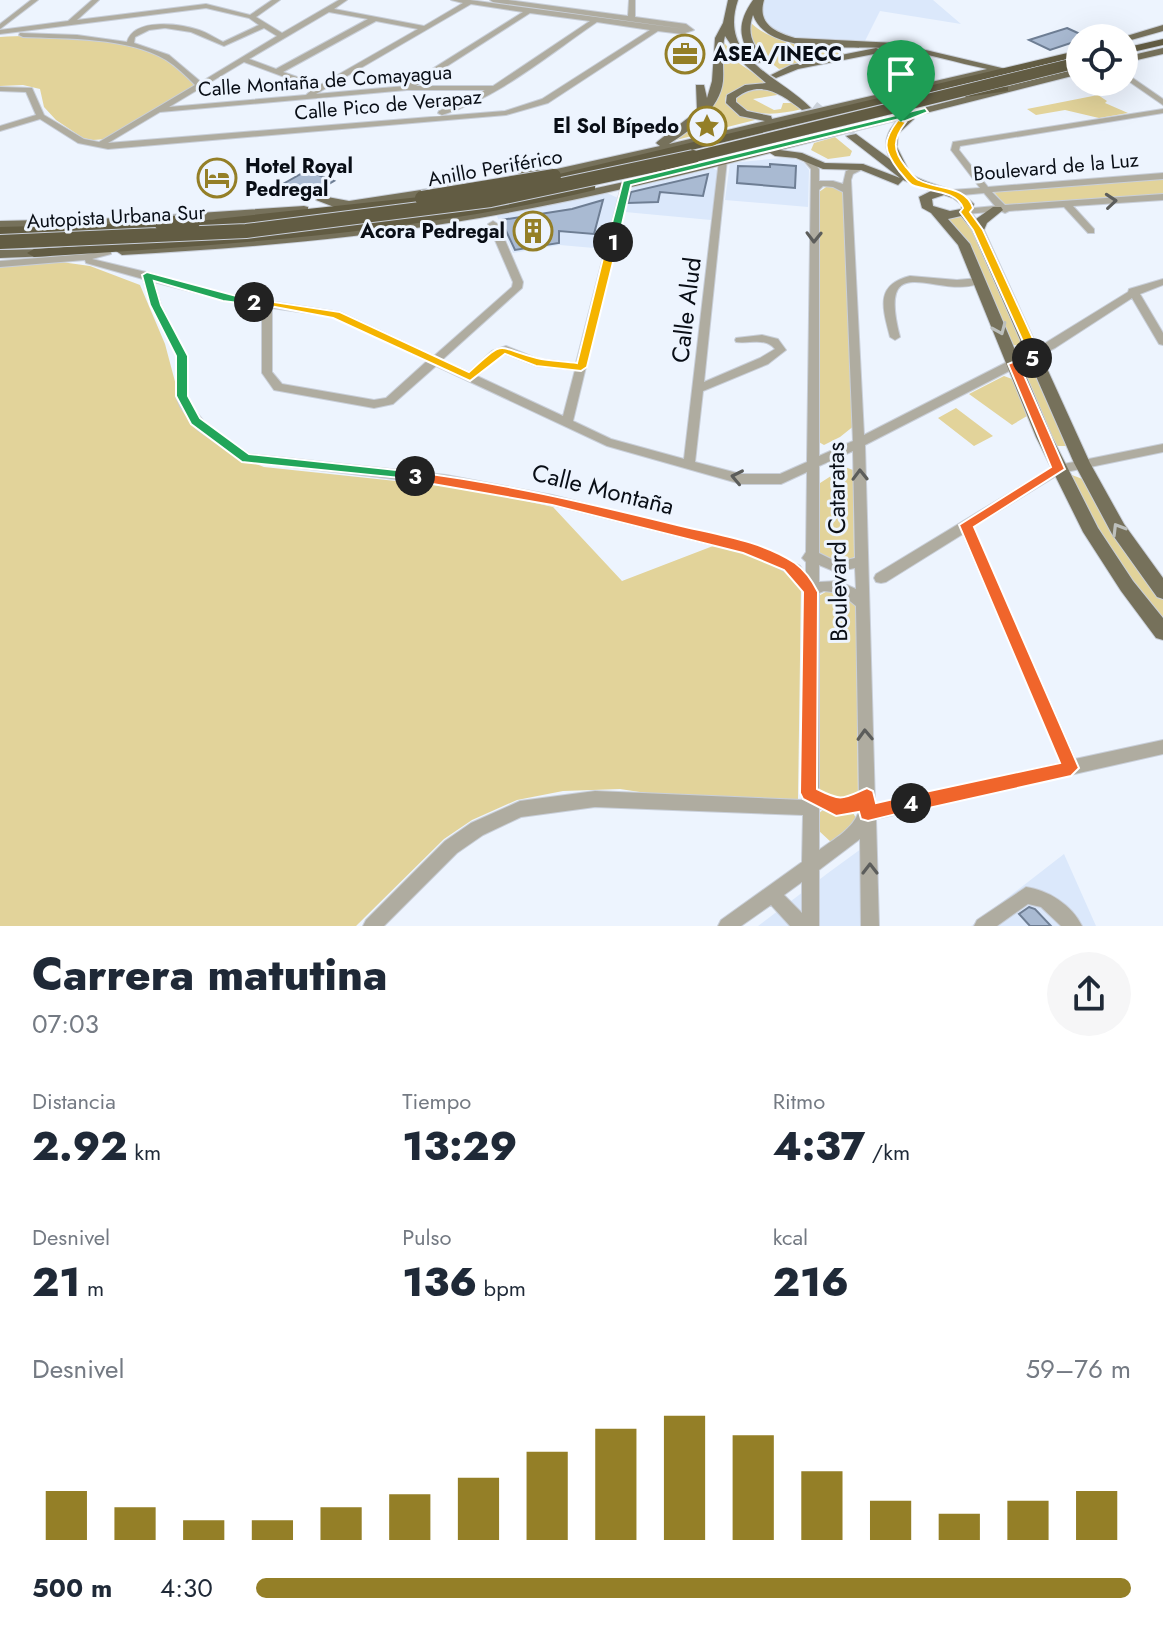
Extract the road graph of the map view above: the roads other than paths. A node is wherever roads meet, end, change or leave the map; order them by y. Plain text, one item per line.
1 (35, 0) edge
2 (96, 0) edge
3 (153, 0) edge
4 (215, 0) edge
5 (277, 0) edge
6 (344, 0) edge
7 (454, 0) edge
8 (493, 0) edge
9 (573, 0) edge
10 (632, 0) edge
11 (733, 0) edge
12 (758, 0) edge
13 (515, 1) edge
14 (470, 2) junction
15 (206, 6) junction
16 (329, 10) junction
17 (530, 10) junction
18 (548, 10) junction
19 (571, 10) junction
20 (137, 14) junction
21 (748, 14) junction
22 (251, 17) junction
23 (631, 18) junction
24 (728, 18) junction
25 (374, 19) junction
26 (596, 20) junction
27 (69, 24) junction
28 (265, 25) junction
29 (42, 27) junction
30 (425, 28) junction
31 (657, 28) junction
32 (0, 31) edge
33 (39, 36) junction
34 (283, 37) junction
35 (1163, 40) edge
36 (130, 45) junction
37 (1138, 46) edge
38 (1138, 46) edge
39 (244, 60) junction
40 (1066, 62) edge
41 (1066, 63) edge
42 (1066, 63) edge
43 (1066, 64) edge
44 (1066, 65) edge
45 (1007, 68) junction
46 (277, 72) junction
47 (986, 73) junction
48 (776, 75) junction
49 (954, 84) junction
50 (1138, 84) edge
51 (926, 85) junction
52 (201, 86) junction
53 (700, 87) dead end
54 (321, 88) junction
55 (407, 88) junction
56 (493, 88) junction
57 (0, 89) edge
58 (1004, 89) junction
59 (784, 90) junction
60 (966, 93) junction
61 (306, 97) junction
62 (1163, 103) edge
63 (458, 108) junction
64 (160, 110) junction
65 (702, 110) junction
66 (925, 110) junction
67 (1163, 111) edge
68 (41, 116) junction
69 (454, 117) junction
70 (788, 118) junction
71 (419, 120) junction
72 (141, 121) junction
73 (20, 123) junction
74 (0, 129) edge
75 (771, 129) junction
76 (0, 138) edge
77 (852, 138) junction
78 (814, 139) junction
79 (641, 143) dead end
80 (141, 144) junction
81 (99, 145) junction
82 (664, 145) junction
83 (737, 157) junction
84 (723, 160) junction
85 (808, 161) junction
86 (638, 167) junction
87 (863, 167) junction
88 (522, 173) dead end
89 (554, 173) junction
90 (1163, 176) edge
91 (898, 181) junction
92 (913, 182) junction
93 (449, 185) dead end
94 (466, 186) junction
95 (625, 189) junction
96 (815, 190) junction
97 (988, 190) junction
98 (946, 192) junction
99 (849, 193) junction
100 (1163, 197) edge
101 (322, 200) dead end
102 (924, 201) junction
103 (349, 205) junction
104 (1067, 205) junction
105 (1001, 210) junction
106 (301, 211) junction
107 (966, 212) junction
108 (937, 213) junction
109 (123, 222) junction
110 (493, 224) dead end
111 (0, 225) edge
112 (188, 226) junction
113 (978, 230) junction
114 (1091, 231) dead end
115 (0, 239) edge
116 (108, 252) junction
117 (34, 253) junction
118 (0, 254) edge
119 (124, 256) dead end
120 (89, 261) dead end
121 (0, 264) edge
122 (120, 269) junction
123 (147, 275) junction
124 (979, 281) junction
125 (1163, 282) edge
126 (1133, 291) junction
127 (267, 304) junction
128 (895, 337) dead end
129 (740, 340) dead end
130 (1163, 342) edge
131 (1036, 356) junction
132 (436, 361) junction
133 (1013, 364) junction
134 (581, 367) junction
135 (470, 377) junction
136 (698, 389) junction
137 (567, 423) junction
138 (859, 443) junction
139 (1163, 448) edge
140 (1082, 463) junction
141 (689, 465) junction
142 (812, 465) junction
143 (1058, 469) junction
144 (781, 479) junction
145 (811, 480) junction
146 (966, 525) junction
147 (811, 555) junction
148 (860, 562) junction
149 (783, 563) junction
150 (881, 578) dead end
151 (810, 592) junction
152 (1163, 592) edge
153 (862, 603) junction
154 (1163, 632) edge
155 (1163, 747) edge
156 (1071, 768) junction
157 (809, 800) junction
158 (867, 805) junction
159 (810, 865) junction
160 (771, 893) junction
161 (372, 926) edge
162 (727, 926) edge
163 (802, 926) edge
164 (810, 926) edge
165 (870, 926) edge
166 (983, 926) edge
167 (1073, 926) edge

1 - 32 street
2 - 27 street
3 - 20 street
4 - 15 street
5 - 22 street
6 - 16 street
7 - 14 street
8 - 13 street
9 - 19 street
10 - 23 street
11 - 24 main road
12 - 21 main road
12 - 45 main road
13 - 18 street
14 - 17 street
14 - 30 street
15 - 20 street
15 - 22 street
16 - 25 street
16 - 34 street
17 - 18 street
17 - 55 street
18 - 19 street
18 - 26 street
19 - 23 street
20 - 27 street
21 - 24 main road
21 - 48 main road
22 - 28 street
23 - 31 street
24 - 59 main road
24 - 65 main road
25 - 30 street
25 - 46 street
26 - 31 street
26 - 56 street
27 - 29 street
28 - 34 street
28 - 36 street
29 - 32 street
29 - 33 street
30 - 54 street
31 - 69 street, Calle Pico de Verapaz
32 - 33 street
33 - 36 street
34 - 39 street
35 - 37 highway
35 - 38 main road
36 - 52 street
39 - 46 street
39 - 52 street
40 - 45 main road
41 - 49 highway, Anillo Periférico
42 - 86 highway, Autopista Urbana Sur, bridge
43 - 60 highway, Anillo Periférico
44 - 58 main road
45 - 47 main road
46 - 54 street
47 - 49 highway
47 - 51 main road
48 - 51 main road
48 - 59 main road
49 - 75 highway, Anillo Periférico
50 - 62 street
51 - 70 main road
52 - 64 street
53 - 65 main road
54 - 61 street
55 - 56 street, Calle Montaña de Comayagua
55 - 61 street, Calle Montaña de Comayagua
56 - 63 street
57 - 68 street
58 - 60 highway
58 - 66 main road
59 - 70 main road
60 - 115 highway, Anillo Periférico
61 - 64 street, Calle Montaña de Comayagua
63 - 69 street
63 - 71 street
64 - 72 street
65 - 82 main road
66 - 77 main road
66 - 92 main road
67 - 97 street
68 - 73 street
68 - 81 street
69 - 71 street, Calle Pico de Verapaz
70 - 82 main road
71 - 80 street, Calle Pico de Verapaz
72 - 80 street
72 - 81 street
73 - 74 street
73 - 76 street
75 - 82 highway
75 - 112 highway, Anillo Periférico
77 - 78 main road
77 - 78 main road
77 - 91 main road
77 - 92 main road
78 - 83 main road
79 - 82 main road
80 - 81 street, Calle Pico de Verapaz
82 - 89 main road
83 - 84 main road
83 - 85 main road
84 - 95 main road
84 - 136 street, Calle Alud
85 - 87 main road
85 - 96 street, Boulevard Cataratas
86 - 109 highway, bridge
86 - 115 highway, Autopista Urbana Sur, bridge
86 - 117 highway, bridge
87 - 91 main road
87 - 99 street
88 - 89 main road
89 - 94 main road
90 - 97 street, Boulevard de la Luz
91 - 102 main road
92 - 98 main road
93 - 94 main road
94 - 103 main road
95 - 116 main road
95 - 134 street
96 - 99 street
96 -> 142 street, Boulevard Cataratas
97 - 98 street, Boulevard de la Luz
97 - 105 street
98 - 102 main road
98 - 107 main road
99 - 138 street, Boulevard Cataratas
104 -> 100 street, Boulevard de la Luz
101 - 103 main road
102 - 108 main road
103 - 106 main road
104 - 105 street, Boulevard de la Luz
104 - 114 street
105 - 107 street, Boulevard de la Luz
105 - 113 main road
106 - 109 main road
106 - 112 highway
107 - 108 main road
107 - 113 main road
108 - 124 main road
109 - 111 main road
110 - 132 street
112 - 115 highway, Anillo Periférico
113 - 131 main road
116 - 117 main road
116 - 121 street
117 - 118 main road
119 - 122 street
120 - 122 street
122 - 123 street
123 - 127 street
123 - 149 street, Calle Montaña
124 - 128 street
124 -> 133 main road
125 - 126 street
126 - 130 street
126 - 131 street
127 - 132 street
127 - 132 street
129 - 136 street
131 - 133 street
131 - 140 main road
132 - 135 street
133 - 138 street
133 - 143 main road
134 - 135 street
134 - 137 street
135 - 137 street
136 - 141 street, Calle Alud
137 - 141 street
138 - 142 street
148 -> 138 street, Boulevard Cataratas
139 - 140 street
140 - 143 street
152 -> 140 main road
144 -> 141 street
142 - 144 street
142 - 145 street, Boulevard Cataratas
143 - 146 street
143 - 154 main road
144 - 145 street
145 - 147 street, Boulevard Cataratas
146 - 150 street
146 - 156 street
147 - 148 street
147 - 149 street
147 - 151 street, Boulevard Cataratas
148 - 153 street, Boulevard Cataratas
149 - 151 street, Calle Montaña
151 - 153 street
151 - 157 street, Boulevard Cataratas
158 -> 153 street, Boulevard Cataratas
155 - 156 street
156 - 158 street
157 - 158 street
157 - 159 street, Boulevard Cataratas
157 - 161 street
158 - 159 street
165 -> 158 street, Boulevard Cataratas
159 - 160 street
159 - 164 street, Boulevard Cataratas
160 - 162 street
160 - 163 street
166 - 167 street

